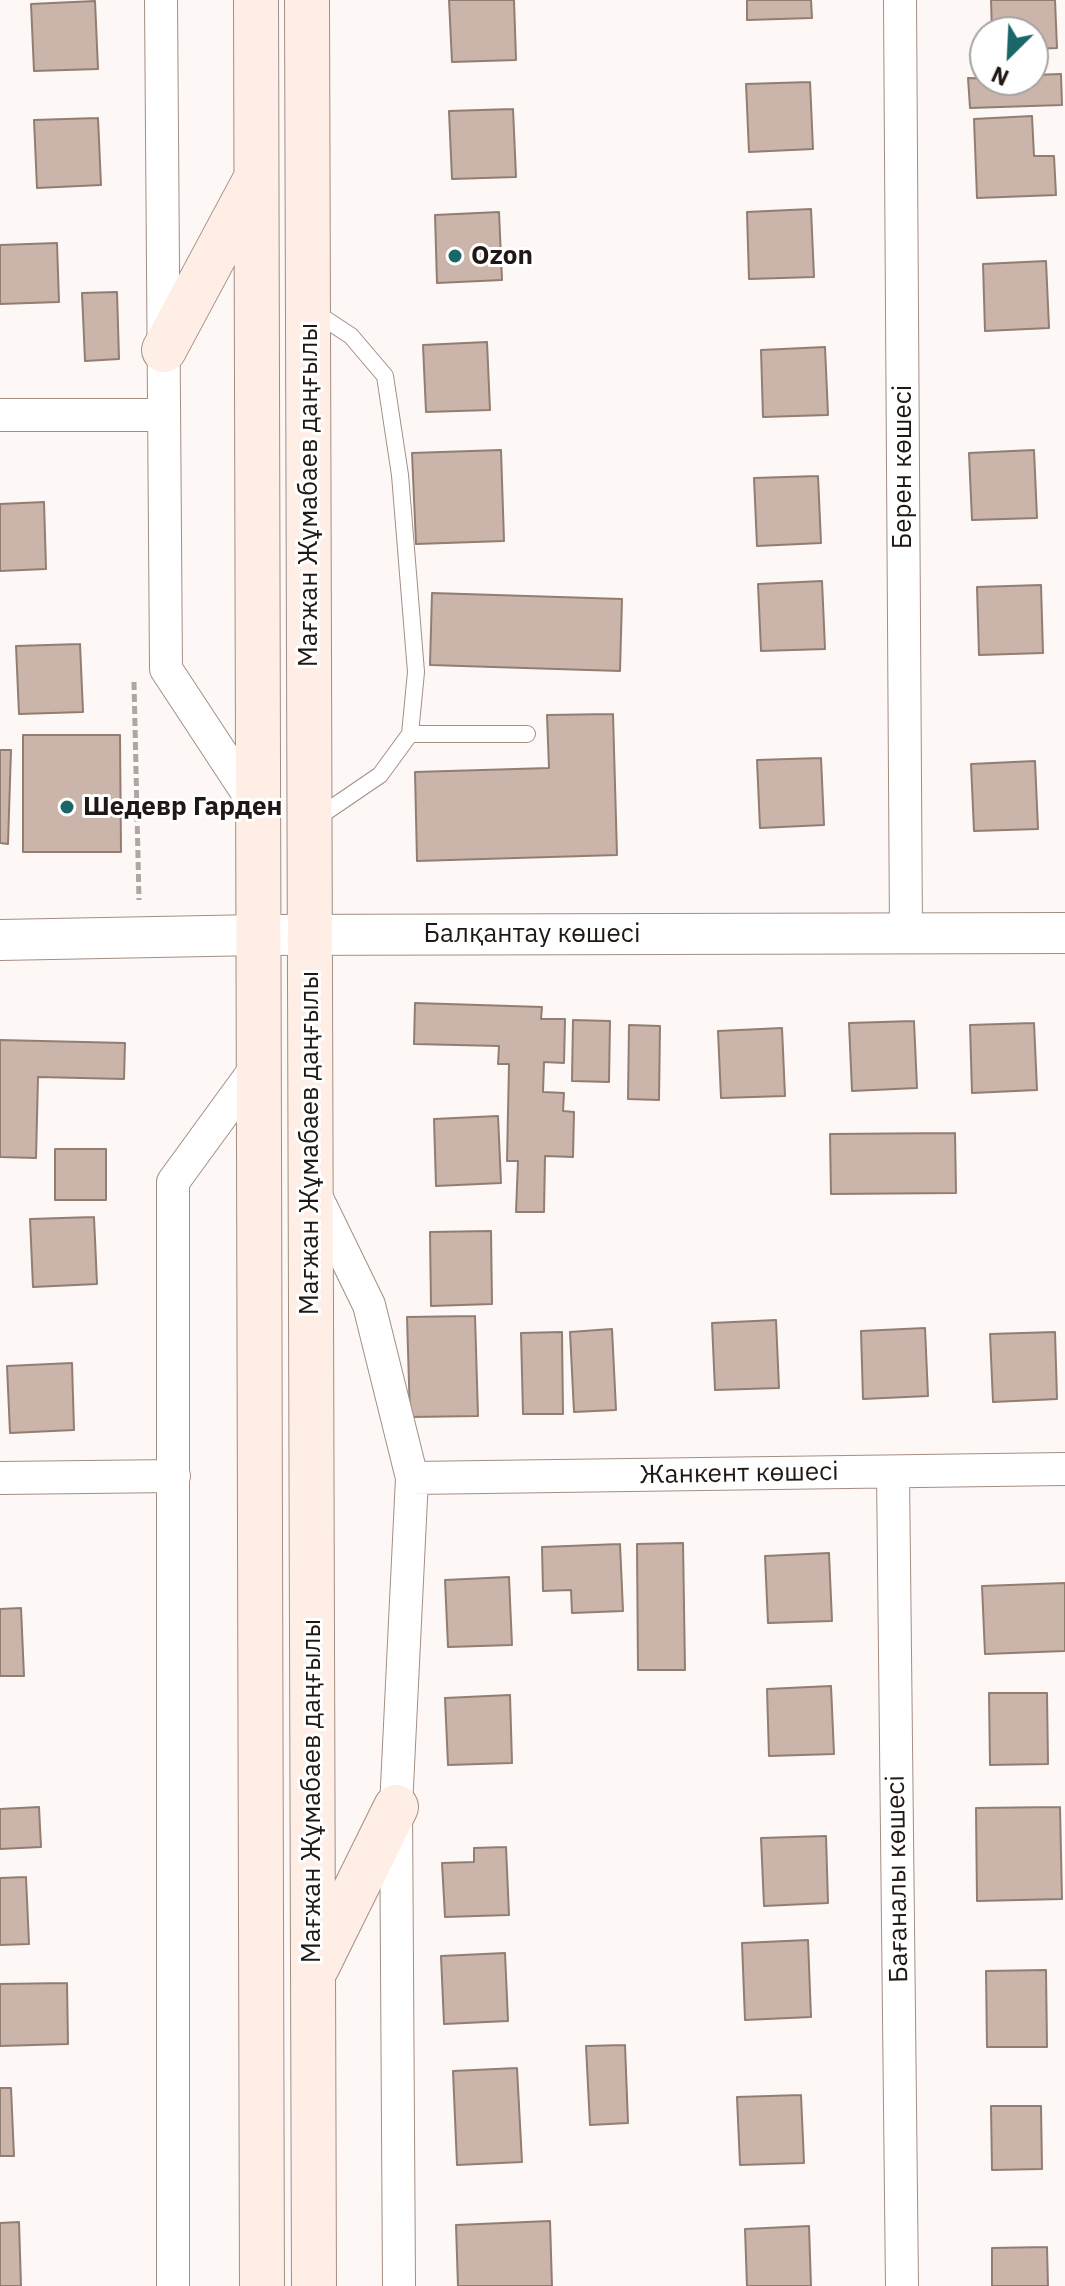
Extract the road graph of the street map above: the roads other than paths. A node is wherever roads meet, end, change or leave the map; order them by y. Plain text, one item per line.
1 (161, 0) edge
2 (256, 0) edge
3 (307, 0) edge
4 (900, 0) edge
5 (257, 176) junction
6 (308, 307) junction
7 (164, 350) junction
8 (0, 415) edge
9 (164, 415) junction
10 (410, 734) junction
11 (527, 734) dead end
12 (258, 809) junction
13 (309, 823) junction
14 (906, 933) junction
15 (1065, 933) edge
16 (259, 935) junction
17 (310, 935) junction
18 (0, 940) edge
19 (259, 1064) junction
20 (310, 1183) junction
21 (1065, 1469) edge
22 (893, 1472) junction
23 (174, 1476) junction
24 (0, 1478) edge
25 (412, 1478) junction
26 (396, 1807) junction
27 (313, 1976) junction
28 (173, 2286) edge
29 (262, 2286) edge
30 (314, 2286) edge
31 (399, 2286) edge
32 (902, 2286) edge

1 - 7 street
2 - 5 main road, Мағжан Жұмабаев даңғылы
3 - 6 main road, Мағжан Жұмабаев даңғылы
4 - 14 street, Берен көшесі
5 - 7 main road
5 - 12 main road, Мағжан Жұмабаев даңғылы
6 - 10 lane
6 - 13 main road, Мағжан Жұмабаев даңғылы
7 - 9 street
8 - 9 street
9 - 12 street
10 - 11 lane
10 - 13 lane
12 - 16 main road, Мағжан Жұмабаев даңғылы
13 - 17 main road, Мағжан Жұмабаев даңғылы
14 - 15 street, Балқантау көшесі
14 - 17 street, Балқантау көшесі
16 - 17 street, Балқантау көшесі
16 - 18 street, Балқантау көшесі
16 - 19 main road, Мағжан Жұмабаев даңғылы
17 - 20 main road, Мағжан Жұмабаев даңғылы
19 - 23 street
19 - 29 main road, Мағжан Жұмабаев даңғылы
20 - 25 street
20 - 27 main road, Мағжан Жұмабаев даңғылы
21 - 22 street, Жанкент көшесі
22 - 25 street, Жанкент көшесі
22 - 32 street, Бағаналы көшесі
23 - 24 street
23 - 28 street
25 - 26 street
26 - 27 main road
26 - 31 street
27 - 30 main road, Мағжан Жұмабаев даңғылы

